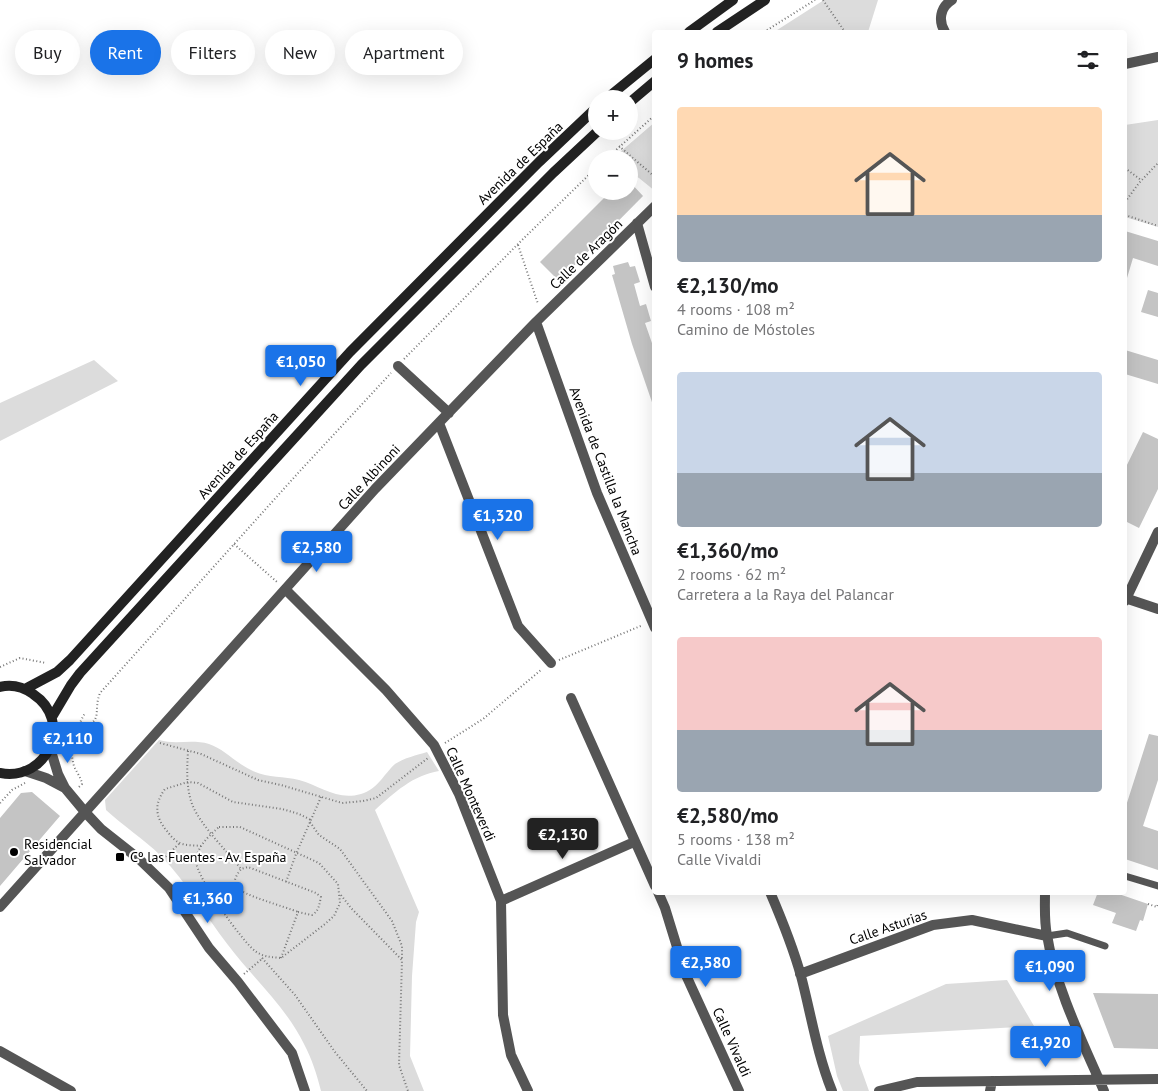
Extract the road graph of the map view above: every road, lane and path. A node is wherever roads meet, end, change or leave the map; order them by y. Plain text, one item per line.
1 (733, 0) edge
2 (765, 0) edge
3 (815, 0) edge
4 (823, 0) edge
5 (952, 0) edge
6 (691, 30) edge
7 (720, 30) edge
8 (767, 30) edge
9 (844, 30) edge
10 (944, 30) edge
11 (1158, 57) edge
12 (652, 61) edge
13 (1127, 64) edge
14 (652, 84) edge
15 (617, 90) edge
16 (638, 95) edge
17 (588, 116) edge
18 (652, 118) edge
19 (588, 140) edge
20 (619, 146) junction
21 (615, 150) edge
22 (1158, 163) edge
23 (1127, 170) edge
24 (652, 174) edge
25 (588, 176) edge
26 (1141, 180) junction
27 (1127, 198) edge
28 (652, 209) edge
29 (1127, 216) edge
30 (637, 223) junction
31 (1158, 226) edge
32 (518, 245) junction
33 (652, 276) edge
34 (539, 319) junction
35 (398, 366) junction
36 (449, 413) junction
37 (439, 423) junction
38 (1158, 532) edge
39 (234, 544) junction
40 (286, 590) junction
41 (1127, 595) edge
42 (1127, 600) edge
43 (1158, 609) edge
44 (652, 623) edge
45 (652, 625) edge
46 (46, 663) dead end
47 (551, 663) junction
48 (0, 667) edge
49 (0, 687) edge
50 (26, 689) junction
51 (571, 698) dead end
52 (52, 718) junction
53 (77, 728) dead end
54 (150, 740) junction
55 (443, 745) dead end
56 (50, 748) junction
57 (188, 750) junction
58 (431, 756) dead end
59 (25, 771) junction
60 (0, 773) edge
61 (188, 782) junction
62 (66, 788) junction
63 (321, 797) junction
64 (85, 812) junction
65 (311, 821) junction
66 (212, 833) junction
67 (634, 842) junction
68 (180, 843) junction
69 (201, 846) junction
70 (296, 854) junction
71 (164, 859) dead end
72 (241, 869) junction
73 (1127, 877) edge
74 (652, 880) edge
75 (286, 882) junction
76 (1158, 886) edge
77 (339, 893) junction
78 (659, 895) edge
79 (771, 895) edge
80 (1045, 895) edge
81 (501, 900) junction
82 (1148, 904) dead end
83 (1158, 904) edge
84 (0, 907) edge
85 (298, 912) junction
86 (1047, 936) junction
87 (1105, 946) dead end
88 (263, 957) junction
89 (281, 958) junction
90 (402, 960) junction
91 (800, 974) junction
92 (242, 976) dead end
93 (0, 1051) edge
94 (1158, 1079) edge
95 (1099, 1081) junction
96 (991, 1086) edge
97 (71, 1091) edge
98 (305, 1091) edge
99 (368, 1091) edge
100 (408, 1091) edge
101 (528, 1091) edge
102 (739, 1091) edge
103 (832, 1091) edge
104 (879, 1091) edge
105 (1104, 1091) edge

1 - 6 main road
2 - 7 main road
3 - 8 path
4 - 9 path
5 - 10 street
11 - 13 street
12 - 15 main road
14 - 16 main road
17 - 50 main road, Avenida de España
18 - 20 path
19 - 52 main road
20 - 21 path
20 - 24 path
22 - 26 path
23 - 26 path
25 - 32 path
26 - 27 path
28 - 30 street, Calle de Aragón
29 - 31 path
30 - 33 street
30 - 34 street, Calle de Aragón
32 - 34 path
32 - 35 path
34 - 36 street, Calle Albinoni
34 - 44 street, Avenida de Castilla la Mancha
35 - 36 street
35 - 39 path
36 - 37 street, Calle Albinoni
37 - 40 street, Calle Albinoni
37 - 47 street
38 - 41 street
39 - 40 path
39 - 53 path
40 - 54 street, Calle Albinoni
40 - 81 street, Calle Monteverdi
42 - 43 street
45 - 47 path
46 - 48 path
47 - 55 path
49 - 50 main road
50 - 52 main road
51 - 67 street
52 - 56 main road
54 - 57 path
54 - 64 street, Calle Albinoni
56 - 59 main road
56 - 62 street
57 - 61 path
57 - 63 path
58 - 63 path
59 - 60 main road
59 - 62 street
61 - 65 path
61 - 66 path
61 - 68 path
62 - 64 street
63 - 65 path
64 - 84 street, Calle Albinoni
64 - 98 street
65 - 70 path
65 - 90 path
66 - 69 path
66 - 70 path
66 - 72 path
67 - 74 street
67 - 81 street
68 - 69 path
68 - 71 path
69 - 88 path
70 - 75 path
70 - 77 path
72 - 75 path
72 - 85 path
73 - 76 lane
75 - 85 path
77 - 89 path
77 - 90 path
78 - 102 street, Calle Vivaldi
79 - 91 street
80 - 86 street
81 - 101 street, Calle Monteverdi
82 - 83 path
85 - 89 path
86 - 87 lane
86 - 91 street, Calle Asturias
86 - 95 street
88 - 89 path
88 - 92 path
88 - 99 path
90 - 100 path
91 - 103 street
93 - 97 street
94 - 95 street
95 - 96 street
95 - 105 street
96 - 104 street

